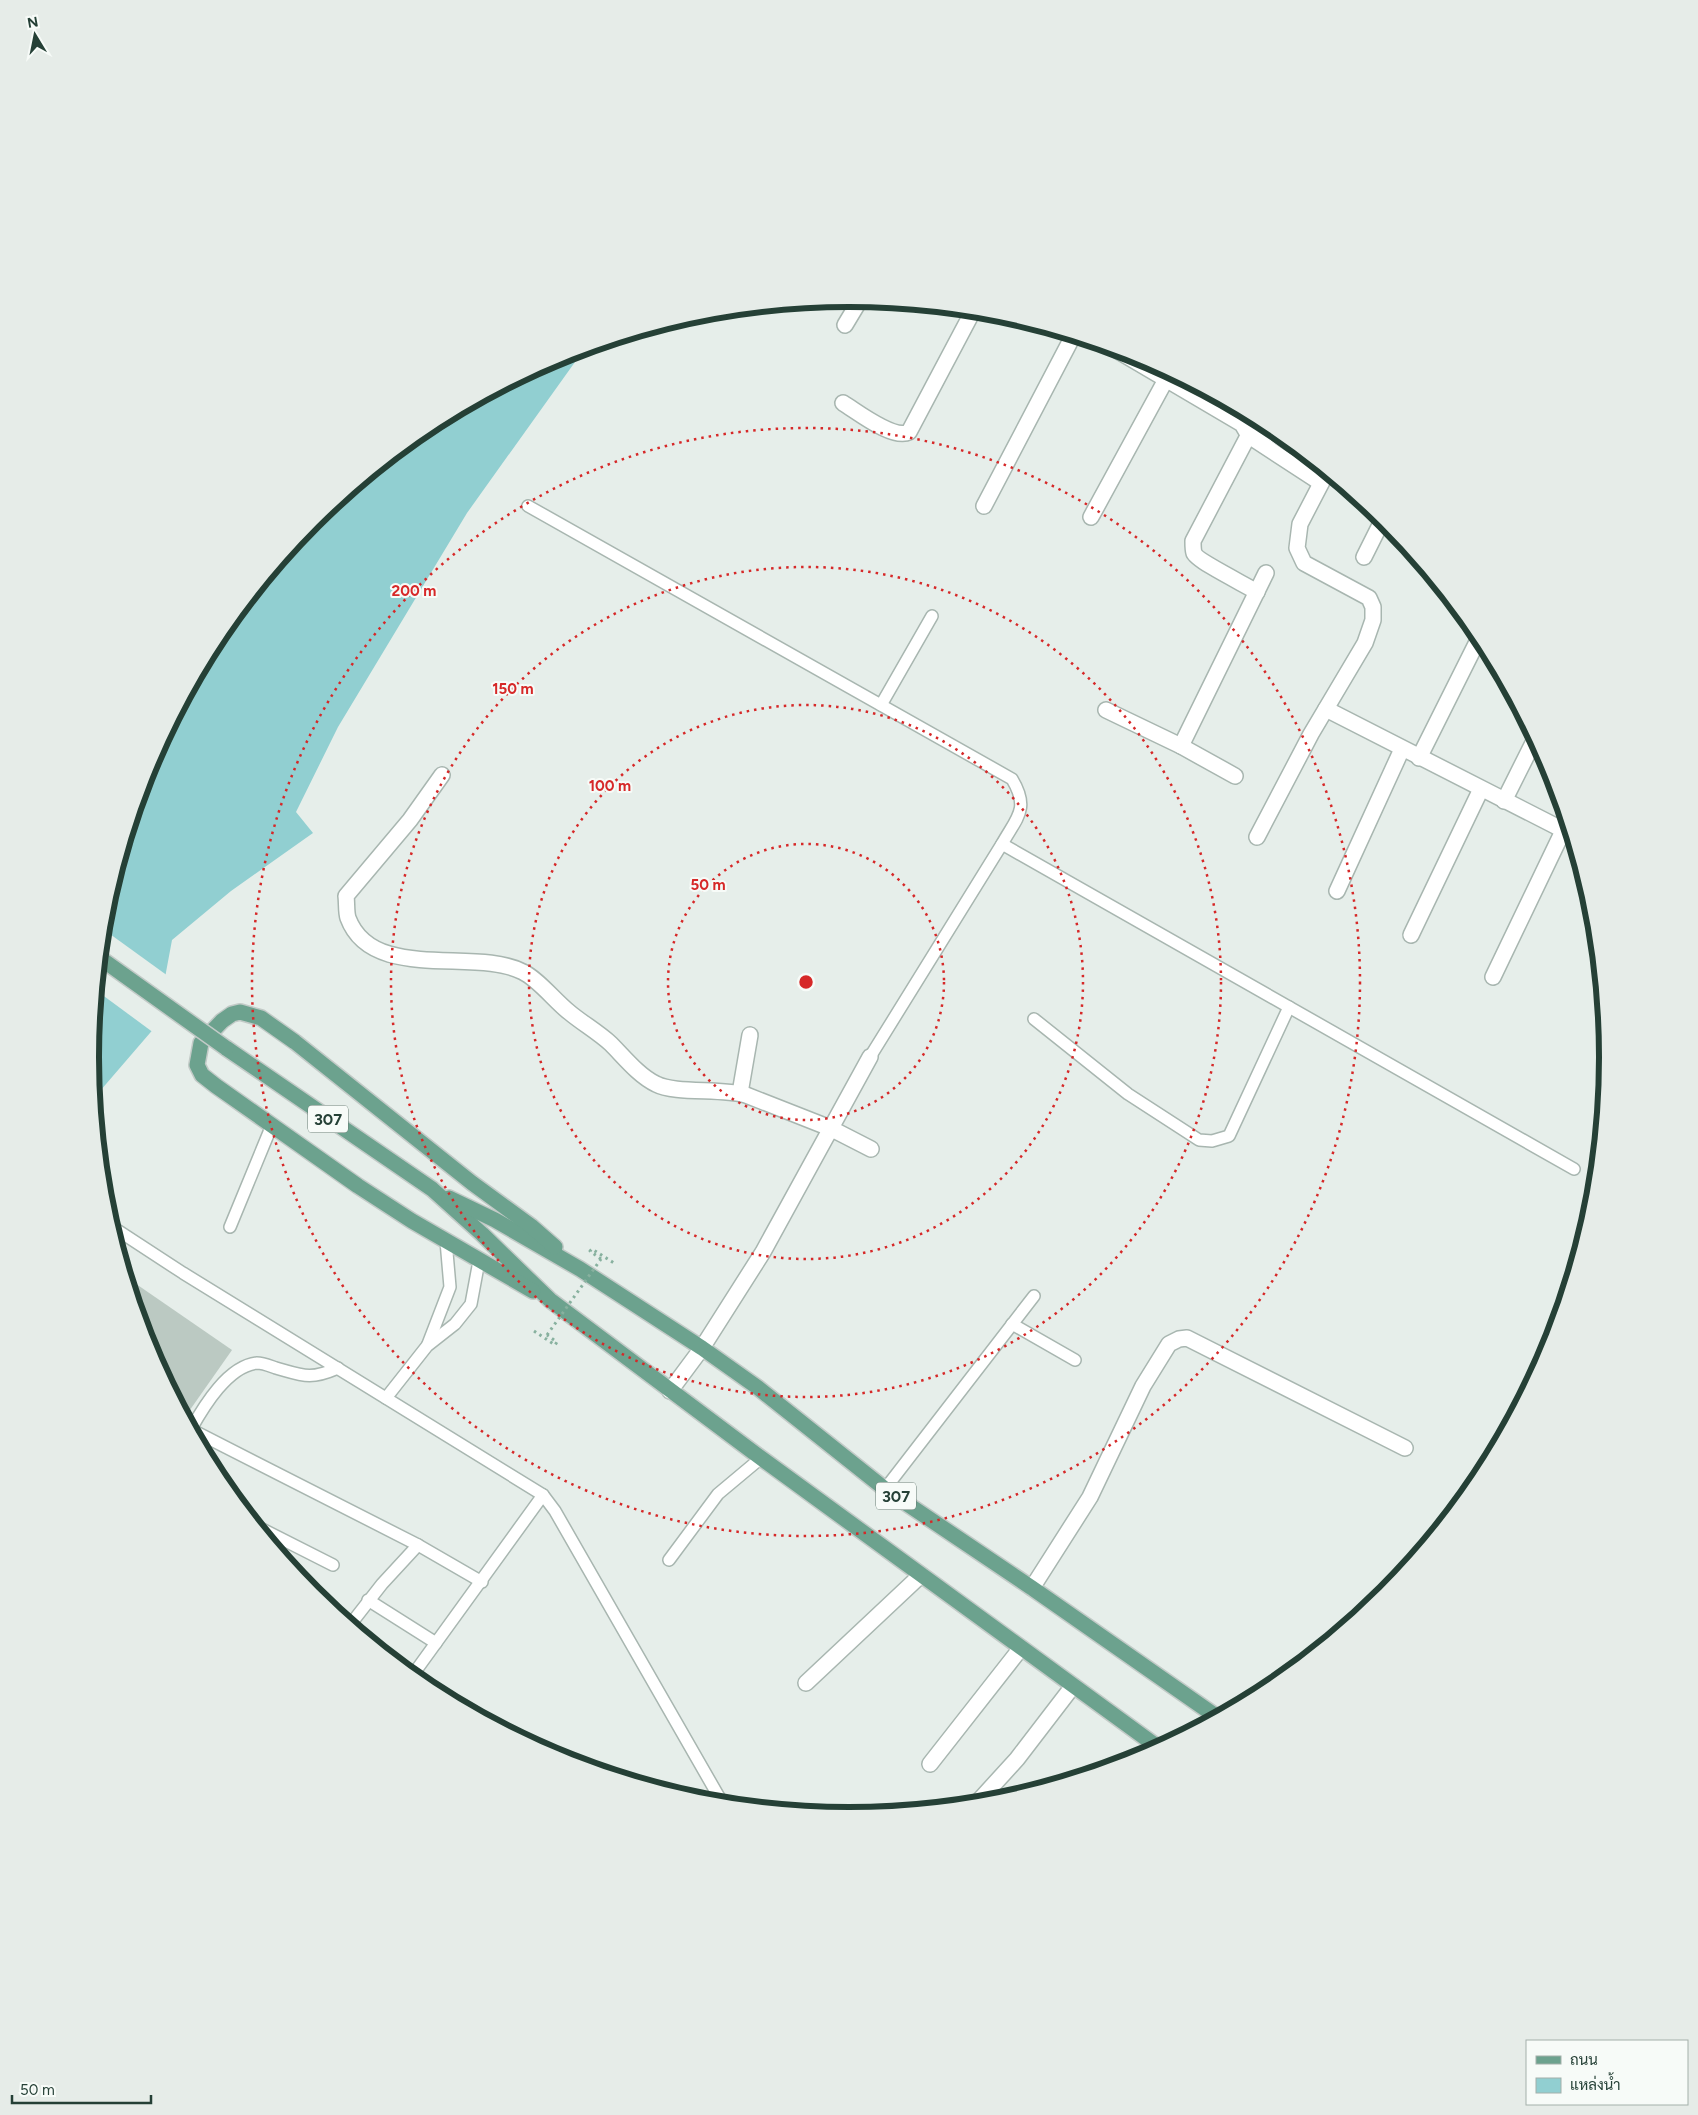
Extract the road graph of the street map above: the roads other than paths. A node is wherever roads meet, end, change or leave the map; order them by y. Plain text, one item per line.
1 (856, 307) edge
2 (969, 318) edge
3 (845, 325) dead end
4 (1070, 341) edge
5 (1166, 378) edge
6 (1206, 399) edge
7 (843, 404) dead end
8 (1251, 426) edge
9 (1324, 478) edge
10 (528, 506) dead end
11 (984, 506) dead end
12 (1091, 517) dead end
13 (1379, 526) edge
14 (1364, 557) dead end
15 (1266, 573) dead end
16 (1257, 592) junction
17 (932, 616) dead end
18 (1476, 645) edge
19 (881, 705) junction
20 (1326, 709) junction
21 (1106, 710) dead end
22 (1181, 746) junction
23 (1531, 746) edge
24 (1402, 749) junction
25 (1419, 758) junction
26 (442, 775) dead end
27 (1235, 776) dead end
28 (1481, 789) junction
29 (1504, 801) junction
30 (1564, 831) edge
31 (1565, 836) edge
32 (1257, 837) dead end
33 (1002, 844) junction
34 (1338, 891) dead end
35 (1411, 935) dead end
36 (105, 961) edge
37 (1492, 977) dead end
38 (1289, 1007) junction
39 (1034, 1019) dead end
40 (750, 1035) dead end
41 (870, 1057) joint
42 (740, 1093) junction
43 (272, 1125) junction
44 (830, 1128) junction
45 (871, 1149) dead end
46 (1574, 1169) dead end
47 (432, 1189) junction
48 (230, 1227) dead end
49 (119, 1231) edge
50 (446, 1241) junction
51 (480, 1261) junction
52 (580, 1269) junction
53 (1034, 1296) dead end
54 (550, 1300) junction
55 (1012, 1324) junction
56 (427, 1346) junction
57 (702, 1348) junction
58 (1075, 1360) dead end
59 (338, 1368) junction
60 (670, 1391) junction
61 (386, 1398) junction
62 (195, 1425) edge
63 (200, 1434) edge
64 (1405, 1448) dead end
65 (762, 1458) junction
66 (885, 1489) junction
67 (543, 1495) junction
68 (269, 1533) edge
69 (418, 1545) junction
70 (669, 1560) dead end
71 (333, 1565) dead end
72 (921, 1575) junction
73 (482, 1582) junction
74 (1032, 1588) junction
75 (368, 1600) junction
76 (353, 1621) edge
77 (436, 1643) junction
78 (1021, 1648) junction
79 (416, 1670) edge
80 (806, 1683) dead end
81 (1073, 1686) junction
82 (1212, 1713) edge
83 (1153, 1743) edge
84 (930, 1764) dead end
85 (985, 1795) edge
86 (718, 1796) edge

1 - 3 street
2 - 7 street
4 - 11 street
5 - 12 street
6 - 8 street
8 - 9 street
8 - 16 street
9 - 20 street
10 - 19 lane
13 - 14 street
15 - 16 street
16 - 22 street
17 - 19 lane
18 - 25 street
19 - 33 lane
20 - 24 street
20 - 32 street
21 - 22 street
22 - 27 street
23 - 29 street
24 - 25 street
24 - 34 street
25 - 28 street
26 - 42 street
28 - 29 street
28 - 35 street
29 - 30 street
31 - 37 street
33 - 38 lane
33 - 41 lane
36 - 47 main road, 307, bridge
38 - 39 lane
38 - 46 lane
40 - 42 street
41 - 44 street
42 - 44 street
43 - 48 lane
43 - 50 main road
43 - 52 main road
44 - 45 street
44 - 57 street
47 - 52 main road, 307
47 - 54 main road, 307
49 - 59 lane
50 - 51 main road
50 - 56 lane
51 - 54 main road
51 - 56 lane
52 - 57 main road, 307
53 - 55 lane
54 - 60 main road, 307
55 - 58 lane
55 - 66 lane
56 - 61 lane
57 - 60 street
57 - 66 main road, 307
59 - 61 lane
59 - 62 lane
60 - 65 main road, 307
61 - 67 lane
63 - 69 lane
64 - 74 street
65 - 70 lane
65 - 72 main road, 307
66 - 74 main road, 307
67 - 73 lane
67 - 86 lane
68 - 71 lane
69 - 73 lane
69 - 75 lane
72 - 78 main road, 307
72 - 80 street
73 - 77 lane
74 - 82 main road, 307
75 - 76 lane
75 - 77 lane
77 - 79 lane
78 - 81 main road, 307
78 - 84 street
81 - 83 main road, 307
81 - 85 street

